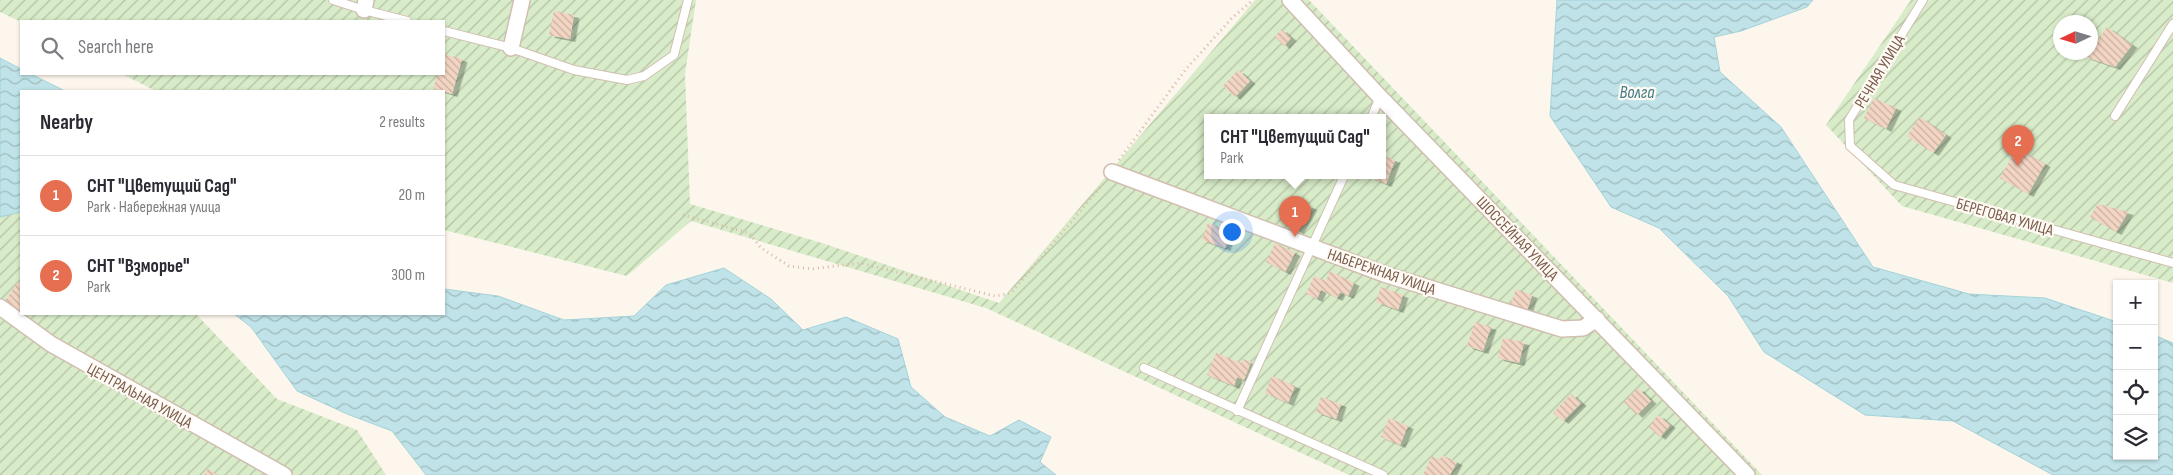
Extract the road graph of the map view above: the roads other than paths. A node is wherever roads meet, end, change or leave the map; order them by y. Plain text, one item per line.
1 (333, 0) edge
2 (522, 0) edge
3 (688, 0) edge
4 (1290, 0) edge
5 (1923, 0) edge
6 (365, 5) edge
7 (404, 20) edge
8 (2173, 24) edge
9 (445, 30) edge
10 (511, 48) junction
11 (1380, 97) junction
12 (1373, 114) edge
13 (2116, 116) dead end
14 (1850, 146) joint
15 (1112, 172) road end
16 (1343, 179) edge
17 (1311, 246) junction
18 (2173, 263) edge
19 (0, 307) edge
20 (1597, 319) junction
21 (1144, 368) dead end
22 (1237, 411) junction
23 (284, 475) edge
24 (1383, 475) edge
25 (1747, 475) edge

1 - 6 lane
2 - 10 street
3 - 10 lane
4 - 11 street, ШОССЕЙНАЯ УЛИЦА
5 - 14 lane, РЕЧНАЯ УЛИЦА
6 - 7 lane
8 - 13 lane
9 - 10 lane
11 - 12 lane
11 - 20 street, ШОССЕЙНАЯ УЛИЦА
14 - 18 lane, БЕРЕГОВАЯ УЛИЦА
15 - 17 street, НАБЕРЕЖНАЯ УЛИЦА
16 - 17 lane
17 - 20 street, НАБЕРЕЖНАЯ УЛИЦА
17 - 22 lane
19 - 23 street, ЦЕНТРАЛЬНАЯ УЛИЦА
20 - 25 street, ШОССЕЙНАЯ УЛИЦА
21 - 22 lane
22 - 24 lane

